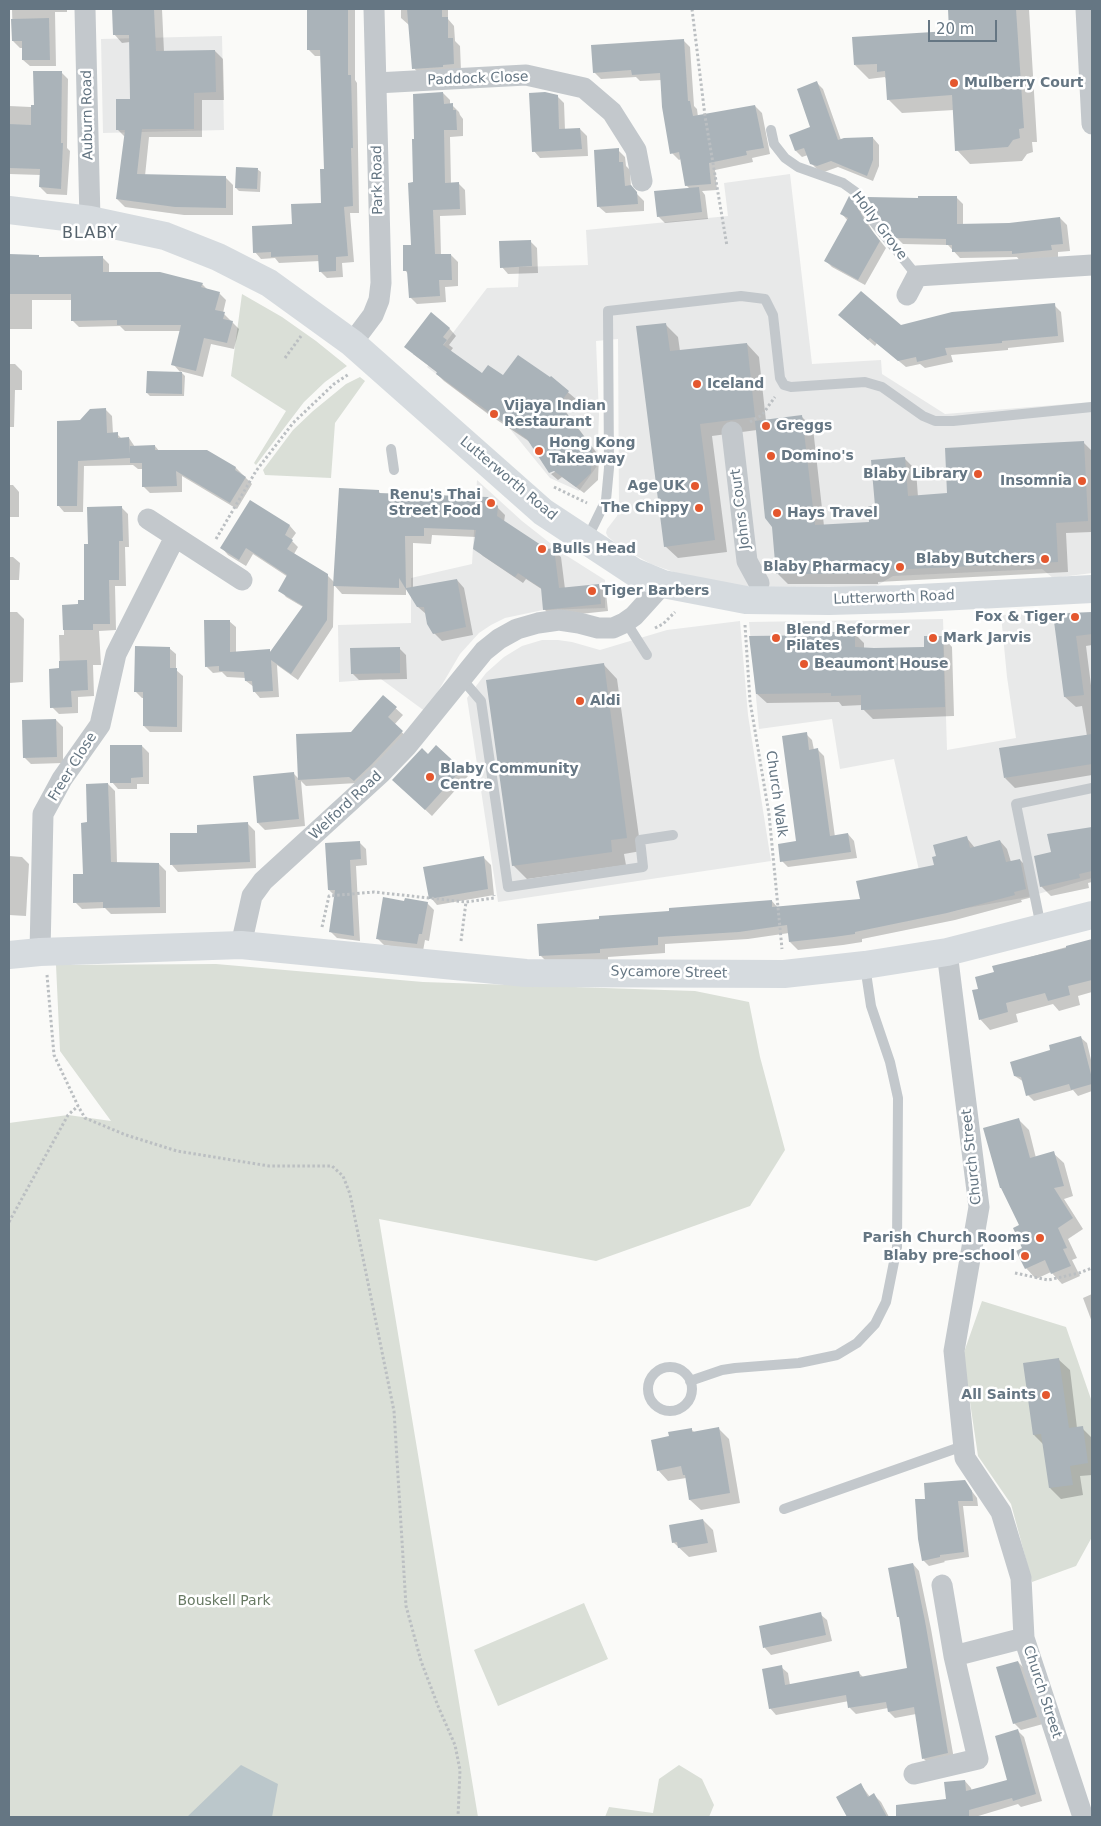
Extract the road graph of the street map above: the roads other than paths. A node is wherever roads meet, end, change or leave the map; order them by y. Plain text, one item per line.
1 (86, 9) edge
2 (374, 9) edge
3 (1086, 9) edge
4 (376, 82) junction
5 (1092, 124) edge
6 (771, 130) dead end
7 (642, 181) dead end
8 (9, 210) edge
9 (90, 220) junction
10 (1092, 265) edge
11 (917, 276) junction
12 (907, 295) dead end
13 (352, 342) junction
14 (1092, 406) edge
15 (732, 432) road end
16 (391, 449) dead end
17 (394, 470) dead end
18 (148, 519) dead end
19 (175, 537) junction
20 (586, 540) junction
21 (242, 580) dead end
22 (758, 583) dead end
23 (663, 584) junction
24 (1092, 589) edge
25 (626, 622) junction
26 (647, 655) dead end
27 (462, 679) junction
28 (1092, 788) edge
29 (673, 835) dead end
30 (1092, 915) edge
31 (1042, 928) junction
32 (241, 945) junction
33 (947, 952) junction
34 (9, 955) edge
35 (44, 961) junction
36 (865, 965) junction
37 (690, 1381) junction
38 (963, 1446) junction
39 (784, 1509) dead end
40 (942, 1585) dead end
41 (1024, 1638) junction
42 (954, 1656) junction
43 (914, 1774) dead end
44 (1084, 1817) edge

1 - 9 street, Auburn Road
2 - 4 street, Park Road
3 - 5 street
4 - 7 street, Paddock Close
4 - 13 street, Park Road
6 - 11 lane, Holly Grove
8 - 9 street, Lutterworth Road
9 - 13 street, Lutterworth Road
10 - 11 street
11 - 12 street
13 - 20 street, Lutterworth Road
14 - 20 lane
15 - 22 street, Johns Court
16 - 17 lane
18 - 19 street
19 - 21 street
19 - 35 street, Freer Close
20 - 23 street, Lutterworth Road
23 - 24 street, Lutterworth Road
23 - 25 street, Welford Road
25 - 26 lane
25 - 27 street, Welford Road
27 - 29 lane
27 - 32 street, Welford Road
28 - 31 lane
30 - 31 street, Sycamore Street
31 - 33 street, Sycamore Street
32 - 35 street
32 - 36 street, Sycamore Street
33 - 36 street, Sycamore Street
33 - 38 street, Church Street
34 - 35 street
36 - 37 lane
37 - 37 lane
38 - 39 lane
38 - 41 street, Church Street
40 - 42 street
41 - 42 street
41 - 44 street, Church Street
42 - 43 street

